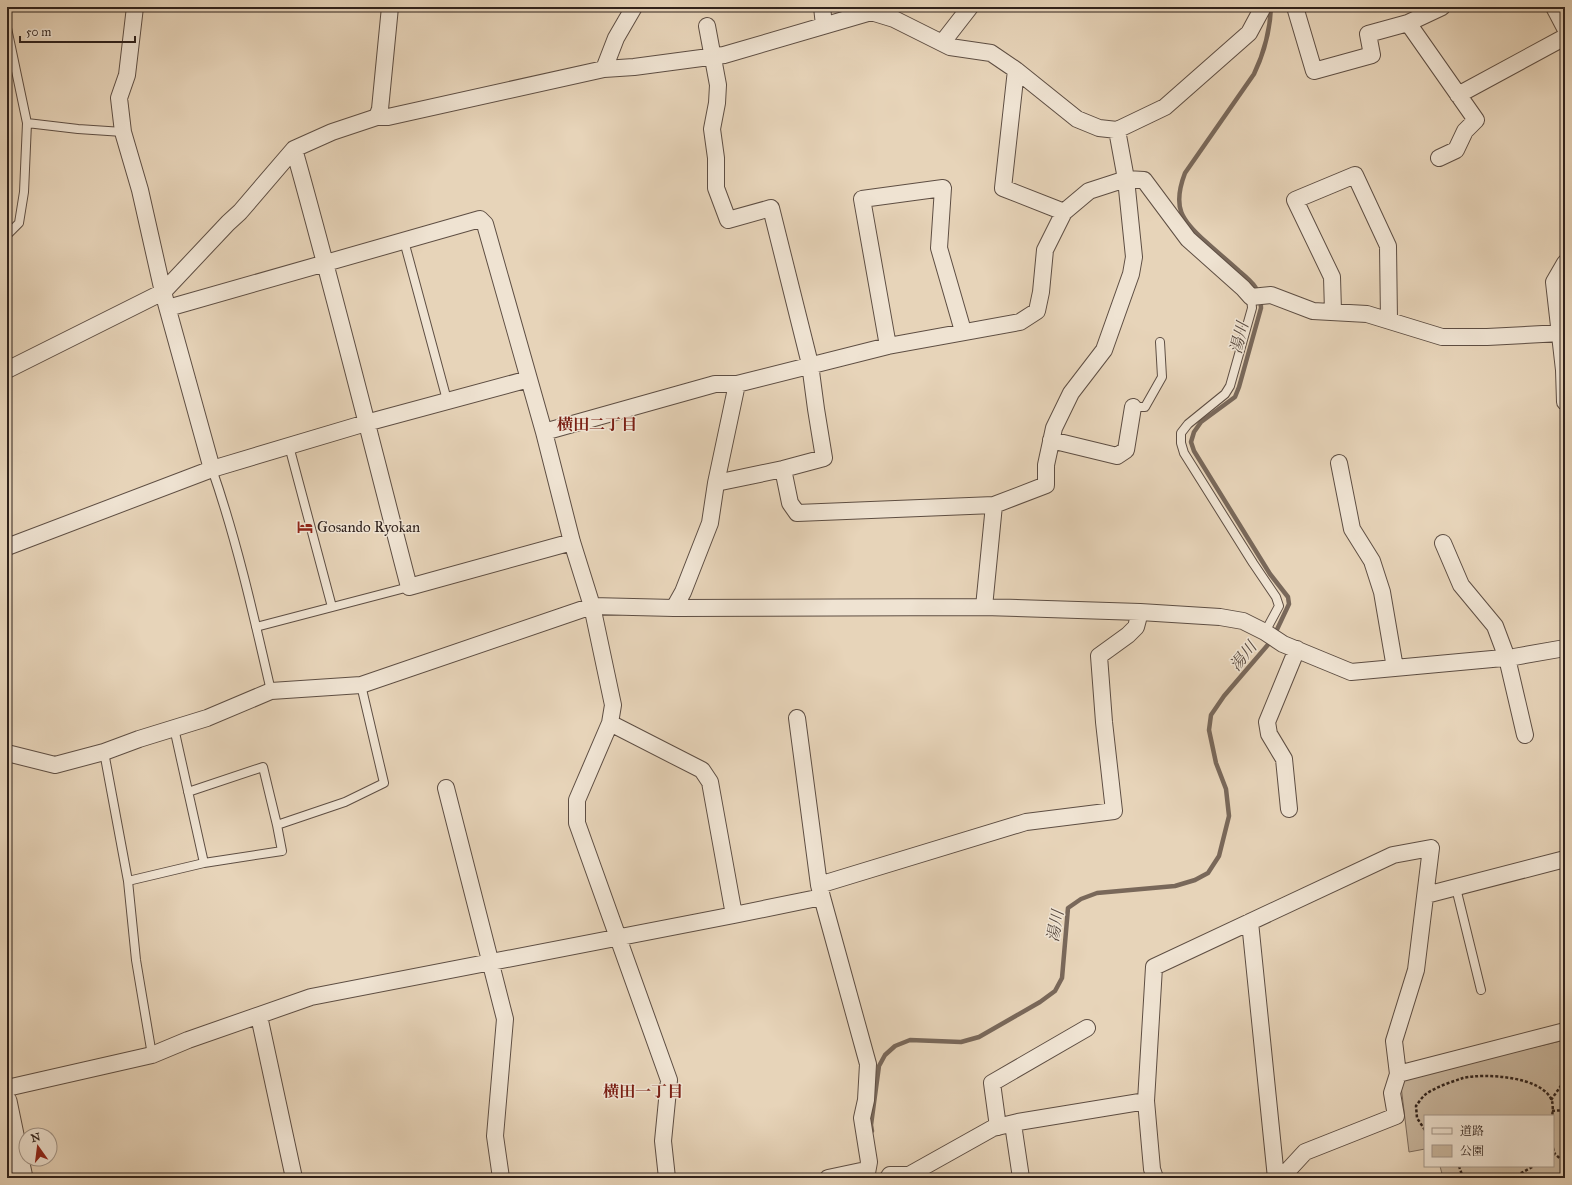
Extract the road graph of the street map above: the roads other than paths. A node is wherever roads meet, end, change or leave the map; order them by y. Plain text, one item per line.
1 (135, 7) edge
2 (390, 7) edge
3 (634, 7) edge
4 (822, 7) edge
5 (970, 7) edge
6 (1295, 7) edge
7 (1442, 7) edge
8 (1554, 7) edge
9 (1262, 8) edge
10 (1408, 23) junction
11 (824, 25) junction
12 (707, 26) dead end
13 (7, 28) edge
14 (1565, 28) edge
15 (1565, 37) edge
16 (942, 42) junction
17 (713, 57) junction
18 (604, 69) junction
19 (1016, 70) junction
20 (1458, 95) junction
21 (377, 117) junction
22 (27, 123) junction
23 (1117, 130) junction
24 (123, 132) junction
25 (294, 149) junction
26 (1439, 158) dead end
27 (1126, 179) junction
28 (1064, 212) junction
29 (7, 234) edge
30 (404, 241) junction
31 (326, 262) junction
32 (1565, 263) edge
33 (163, 292) junction
34 (1251, 297) junction
35 (168, 308) junction
36 (1334, 311) junction
37 (1390, 320) junction
38 (963, 331) junction
39 (1560, 333) junction
40 (1160, 342) dead end
41 (888, 346) junction
42 (810, 364) junction
43 (7, 370) edge
44 (1564, 370) edge
45 (529, 379) junction
46 (737, 384) junction
47 (447, 400) junction
48 (1565, 402) edge
49 (1133, 407) joint
50 (366, 423) junction
51 (544, 432) junction
52 (1051, 440) junction
53 (288, 446) junction
54 (1339, 463) dead end
55 (212, 469) junction
56 (783, 469) junction
57 (716, 483) junction
58 (994, 505) junction
59 (572, 542) junction
60 (1443, 543) dead end
61 (7, 547) edge
62 (410, 587) junction
63 (592, 606) junction
64 (332, 607) junction
65 (984, 607) junction
66 (674, 608) junction
67 (1140, 612) junction
68 (256, 627) junction
69 (1265, 632) junction
70 (1565, 648) edge
71 (1297, 649) junction
72 (1507, 658) junction
73 (1395, 668) junction
74 (361, 685) junction
75 (271, 691) junction
76 (797, 718) dead end
77 (610, 723) junction
78 (174, 728) junction
79 (1525, 735) dead end
80 (104, 752) junction
81 (7, 753) edge
82 (446, 788) dead end
83 (188, 792) junction
84 (1289, 809) dead end
85 (277, 825) junction
86 (1565, 859) edge
87 (204, 863) junction
88 (128, 881) junction
89 (1456, 888) junction
90 (821, 891) junction
91 (1426, 895) junction
92 (734, 915) junction
93 (1250, 922) junction
94 (618, 937) junction
95 (490, 962) junction
96 (1481, 990) dead end
97 (259, 1016) junction
98 (1087, 1028) dead end
99 (1565, 1031) edge
100 (152, 1055) junction
101 (1398, 1074) junction
102 (7, 1088) edge
103 (7, 1101) edge
104 (1146, 1102) junction
105 (1006, 1125) junction
106 (870, 1175) edge
107 (908, 1177) edge
108 (23, 1178) edge
109 (294, 1178) edge
110 (501, 1178) edge
111 (667, 1178) edge
112 (828, 1178) edge
113 (888, 1178) edge
114 (1021, 1178) edge
115 (1155, 1178) edge
116 (1276, 1178) edge
117 (1281, 1178) edge

1 - 24 street
2 - 21 street
3 - 18 street
4 - 11 street
5 - 16 street
6 - 10 street
7 - 10 street
8 - 14 street
9 - 23 street
10 - 20 street
11 - 16 street
11 - 17 street
12 - 17 street
13 - 22 lane
15 - 20 street
16 - 19 street
17 - 18 street
17 - 42 street
18 - 21 street
19 - 23 street
19 - 28 street
20 - 26 street
21 - 25 street
22 - 24 lane
22 - 29 lane
23 - 27 street
24 - 33 street
25 - 31 street
25 - 33 street
27 - 28 street
27 - 34 street
27 - 52 street
28 - 38 street
30 - 31 street
30 - 45 street
30 - 47 lane
31 - 35 street
31 - 50 street
32 - 39 street
33 - 35 street
33 - 43 street
34 - 36 street
34 - 69 lane
35 - 55 street
36 - 37 street
36 - 37 street
37 - 39 street
38 - 41 street
38 - 41 street
39 - 44 street
40 - 49 lane
41 - 42 street
42 - 46 street
42 - 56 street
44 - 48 street
45 - 47 street
45 - 51 street
46 - 51 street
46 - 57 street
47 - 50 street
49 - 52 street
50 - 53 street
50 - 62 street
51 - 59 street
52 - 58 street
53 - 55 street
53 - 64 lane
54 - 73 street
55 - 61 street
55 - 68 lane
56 - 57 street
56 - 58 street
57 - 66 street
58 - 65 street
59 - 62 street
59 - 63 street
60 - 72 street
62 - 64 lane
63 - 66 street
63 - 74 street
63 - 77 street
64 - 68 lane
65 - 66 street
65 - 67 street
67 - 69 street
67 - 90 street
68 - 75 lane
69 - 71 street
70 - 72 street
71 - 73 street
71 - 84 street
72 - 73 street
72 - 79 street
74 - 75 street
74 - 85 lane
75 - 78 street
76 - 90 street
77 - 92 street
77 - 94 street
78 - 80 street
78 - 83 lane
80 - 81 street
80 - 88 lane
82 - 95 street
83 - 85 lane
83 - 87 lane
85 - 87 lane
86 - 89 street
87 - 88 lane
88 - 100 lane
89 - 91 street
89 - 96 lane
90 - 92 street
90 - 106 street
91 - 93 street
91 - 101 street
92 - 94 street
93 - 104 street
93 - 116 street
94 - 95 street
94 - 111 street
95 - 97 street
95 - 110 street
97 - 100 street
97 - 109 street
98 - 105 street
99 - 101 street
100 - 102 street
101 - 117 street
103 - 108 street
104 - 105 street
104 - 115 street
105 - 107 street
105 - 114 street
106 - 112 street
107 - 113 street

